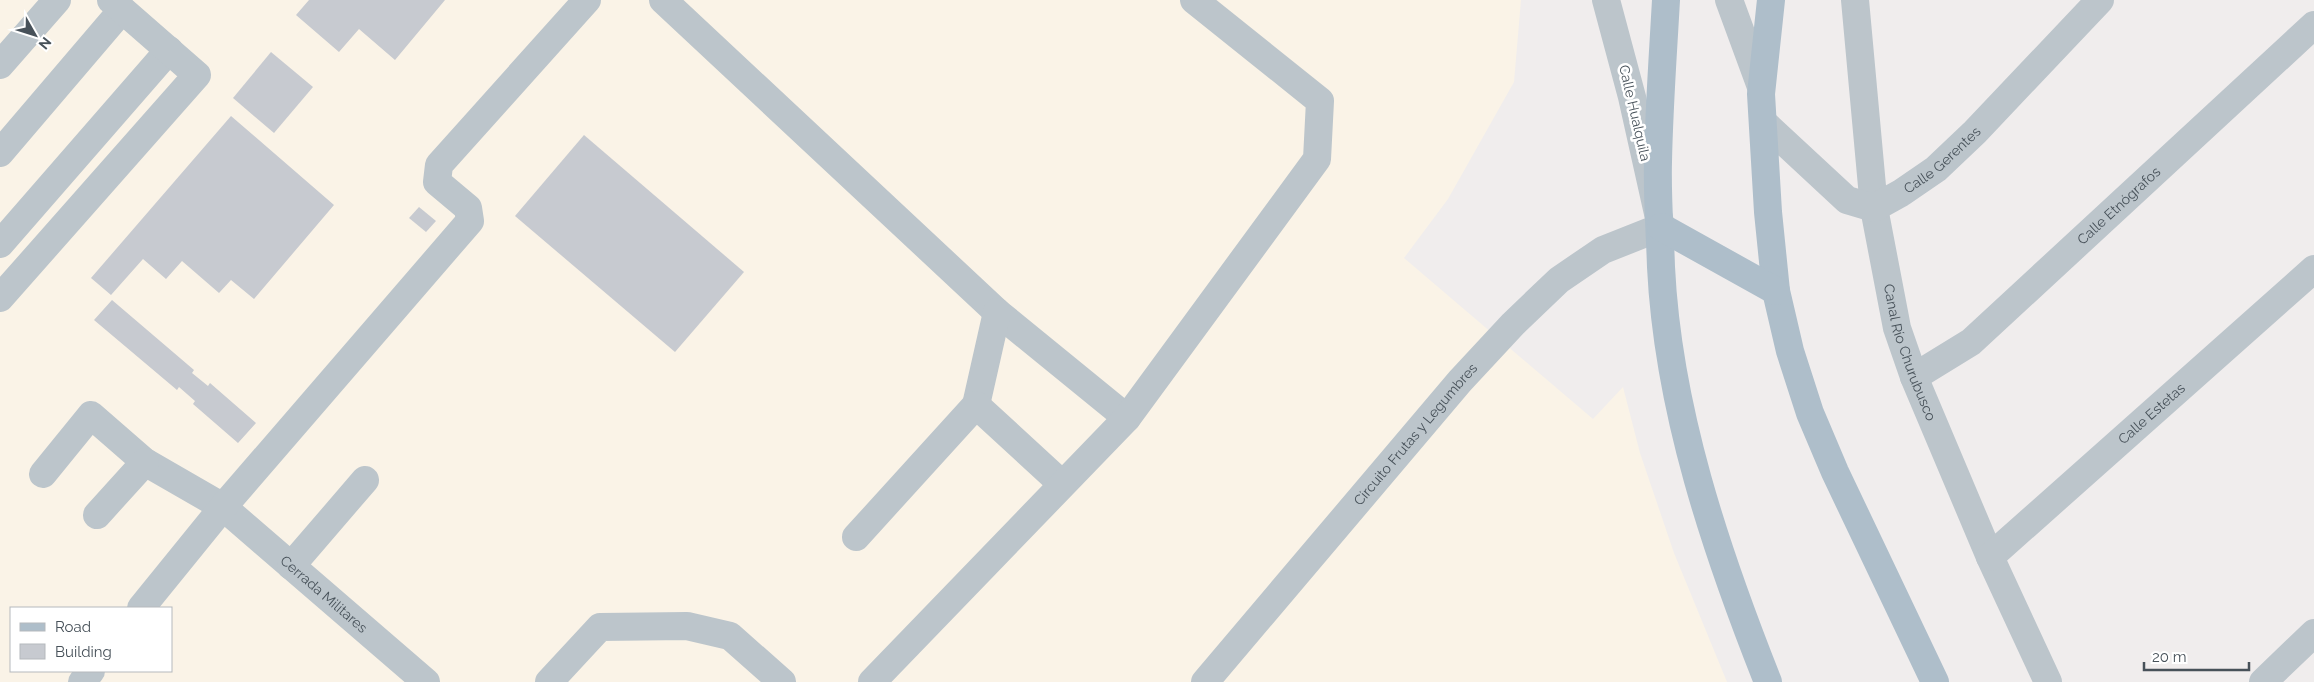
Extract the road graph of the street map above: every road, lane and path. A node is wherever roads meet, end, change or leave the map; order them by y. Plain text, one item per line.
1 (57, 0) edge
2 (586, 0) edge
3 (663, 0) edge
4 (1194, 0) edge
5 (1606, 0) edge
6 (1666, 0) edge
7 (1729, 0) edge
8 (1771, 0) edge
9 (1855, 0) edge
10 (2100, 0) edge
11 (117, 5) edge
12 (2314, 25) edge
13 (169, 50) junction
14 (0, 65) edge
15 (1761, 88) junction
16 (1764, 123) junction
17 (0, 153) edge
18 (1874, 208) junction
19 (1661, 227) junction
20 (0, 244) edge
21 (2314, 269) edge
22 (1776, 291) junction
23 (0, 298) edge
24 (997, 312) junction
25 (1914, 377) junction
26 (976, 405) junction
27 (1127, 418) junction
28 (145, 462) junction
29 (43, 474) dead end
30 (365, 480) dead end
31 (1062, 484) junction
32 (223, 507) junction
33 (97, 515) dead end
34 (856, 537) dead end
35 (1990, 557) junction
36 (291, 566) junction
37 (142, 607) edge
38 (2314, 633) edge
39 (90, 672) edge
40 (82, 682) edge
41 (426, 682) edge
42 (549, 682) edge
43 (782, 682) edge
44 (872, 682) edge
45 (1205, 682) edge
46 (1768, 682) edge
47 (1936, 682) edge
48 (2048, 682) edge
49 (2263, 682) edge

1 - 14 street
2 - 32 street
3 - 24 street
4 - 27 street
5 - 19 street, Calle Hualquila
6 - 19 main road
7 - 15 street
8 - 15 main road
9 - 18 street, Canal Río Churubusco
10 - 18 street, Calle Gerentes
11 - 13 street
11 - 17 street
12 - 25 street, Calle Etnógrafos
13 - 20 street
13 - 23 street
15 - 16 main road
16 - 18 street
16 - 22 main road
18 - 25 street, Canal Río Churubusco
19 - 22 main road
19 - 45 street, Circuito Frutas y Legumbres
19 - 46 main road
21 - 35 street, Calle Estetas
22 - 47 main road
24 - 26 street
24 - 27 street
25 - 35 street, Canal Río Churubusco
26 - 31 street
26 - 34 street
27 - 31 street
28 - 29 street, Cerrada Militares
28 - 32 street, Cerrada Militares
28 - 33 street
30 - 36 street
31 - 44 street
32 - 36 street, Cerrada Militares
32 - 37 street
35 - 48 street, Canal Río Churubusco
36 - 41 street, Cerrada Militares
38 - 49 street
39 - 40 street
42 - 43 street

